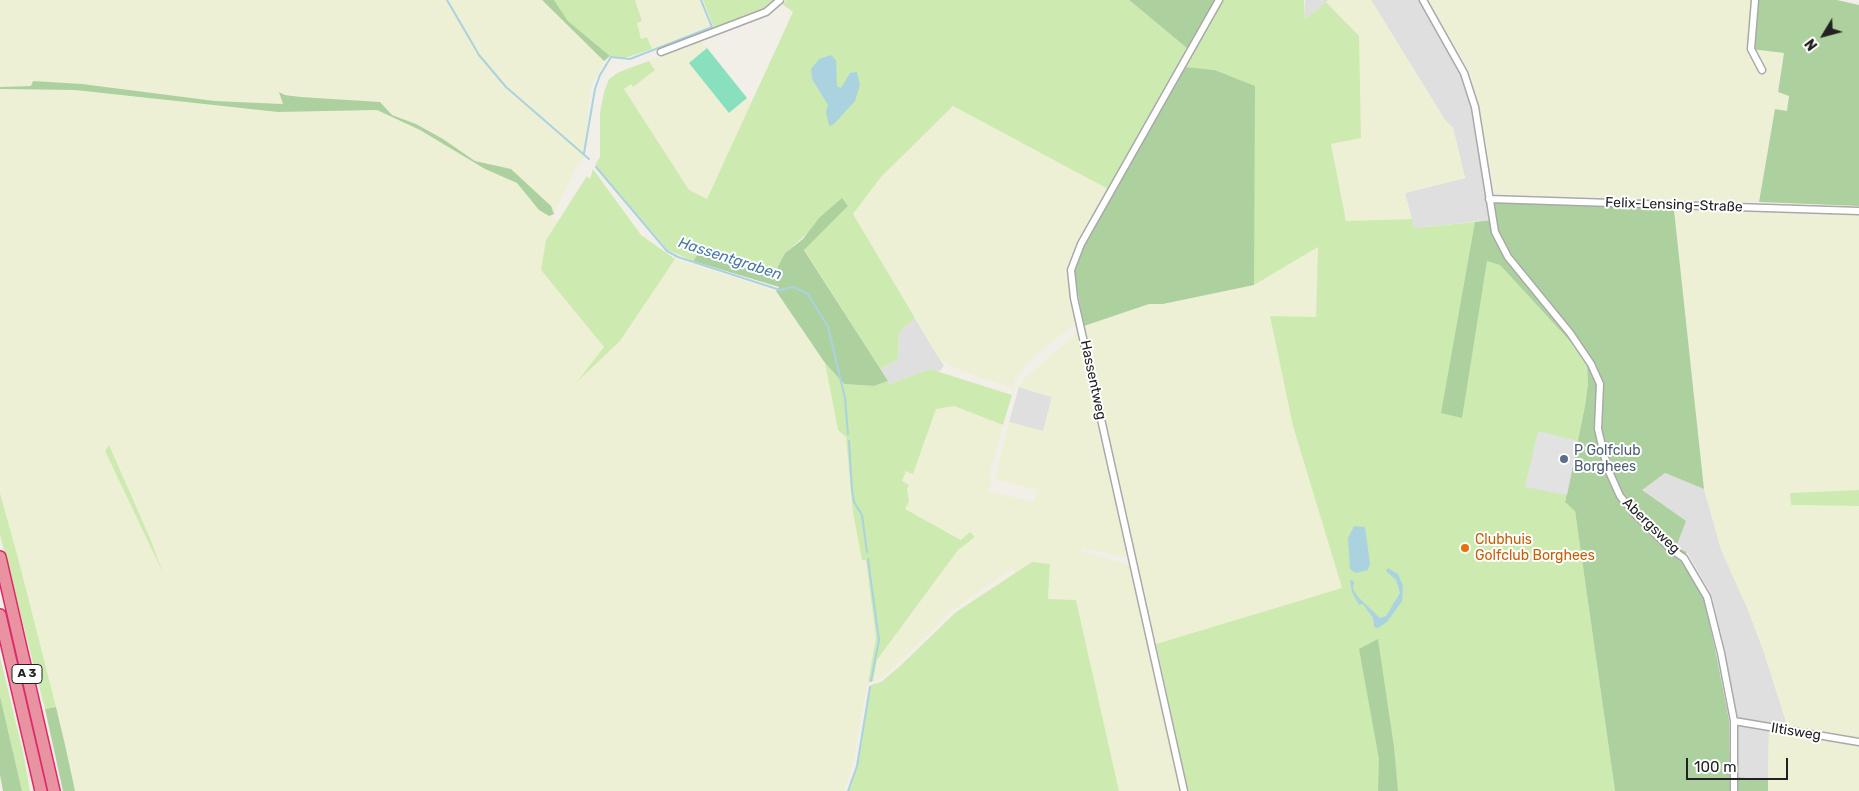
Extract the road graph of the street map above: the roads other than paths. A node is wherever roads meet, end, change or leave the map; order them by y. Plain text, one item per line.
1 (780, 0) edge
2 (1219, 0) edge
3 (1423, 0) edge
4 (1755, 0) edge
5 (662, 52) dead end
6 (1762, 70) dead end
7 (1489, 199) junction
8 (1859, 211) edge
9 (0, 557) edge
10 (0, 615) edge
11 (1734, 721) junction
12 (1859, 742) edge
13 (41, 791) edge
14 (54, 791) edge
15 (1184, 791) edge
16 (1734, 791) edge

1 - 5 street
2 - 15 street, Hassentweg
3 - 7 street, Abergsweg
4 - 6 street
7 - 8 street, Felix-Lensing-Straße
7 - 11 street, Abergsweg
9 - 14 highway, A 3
10 - 13 highway, A 3
11 - 12 street, Iltisweg
11 - 16 street, Abergsweg

